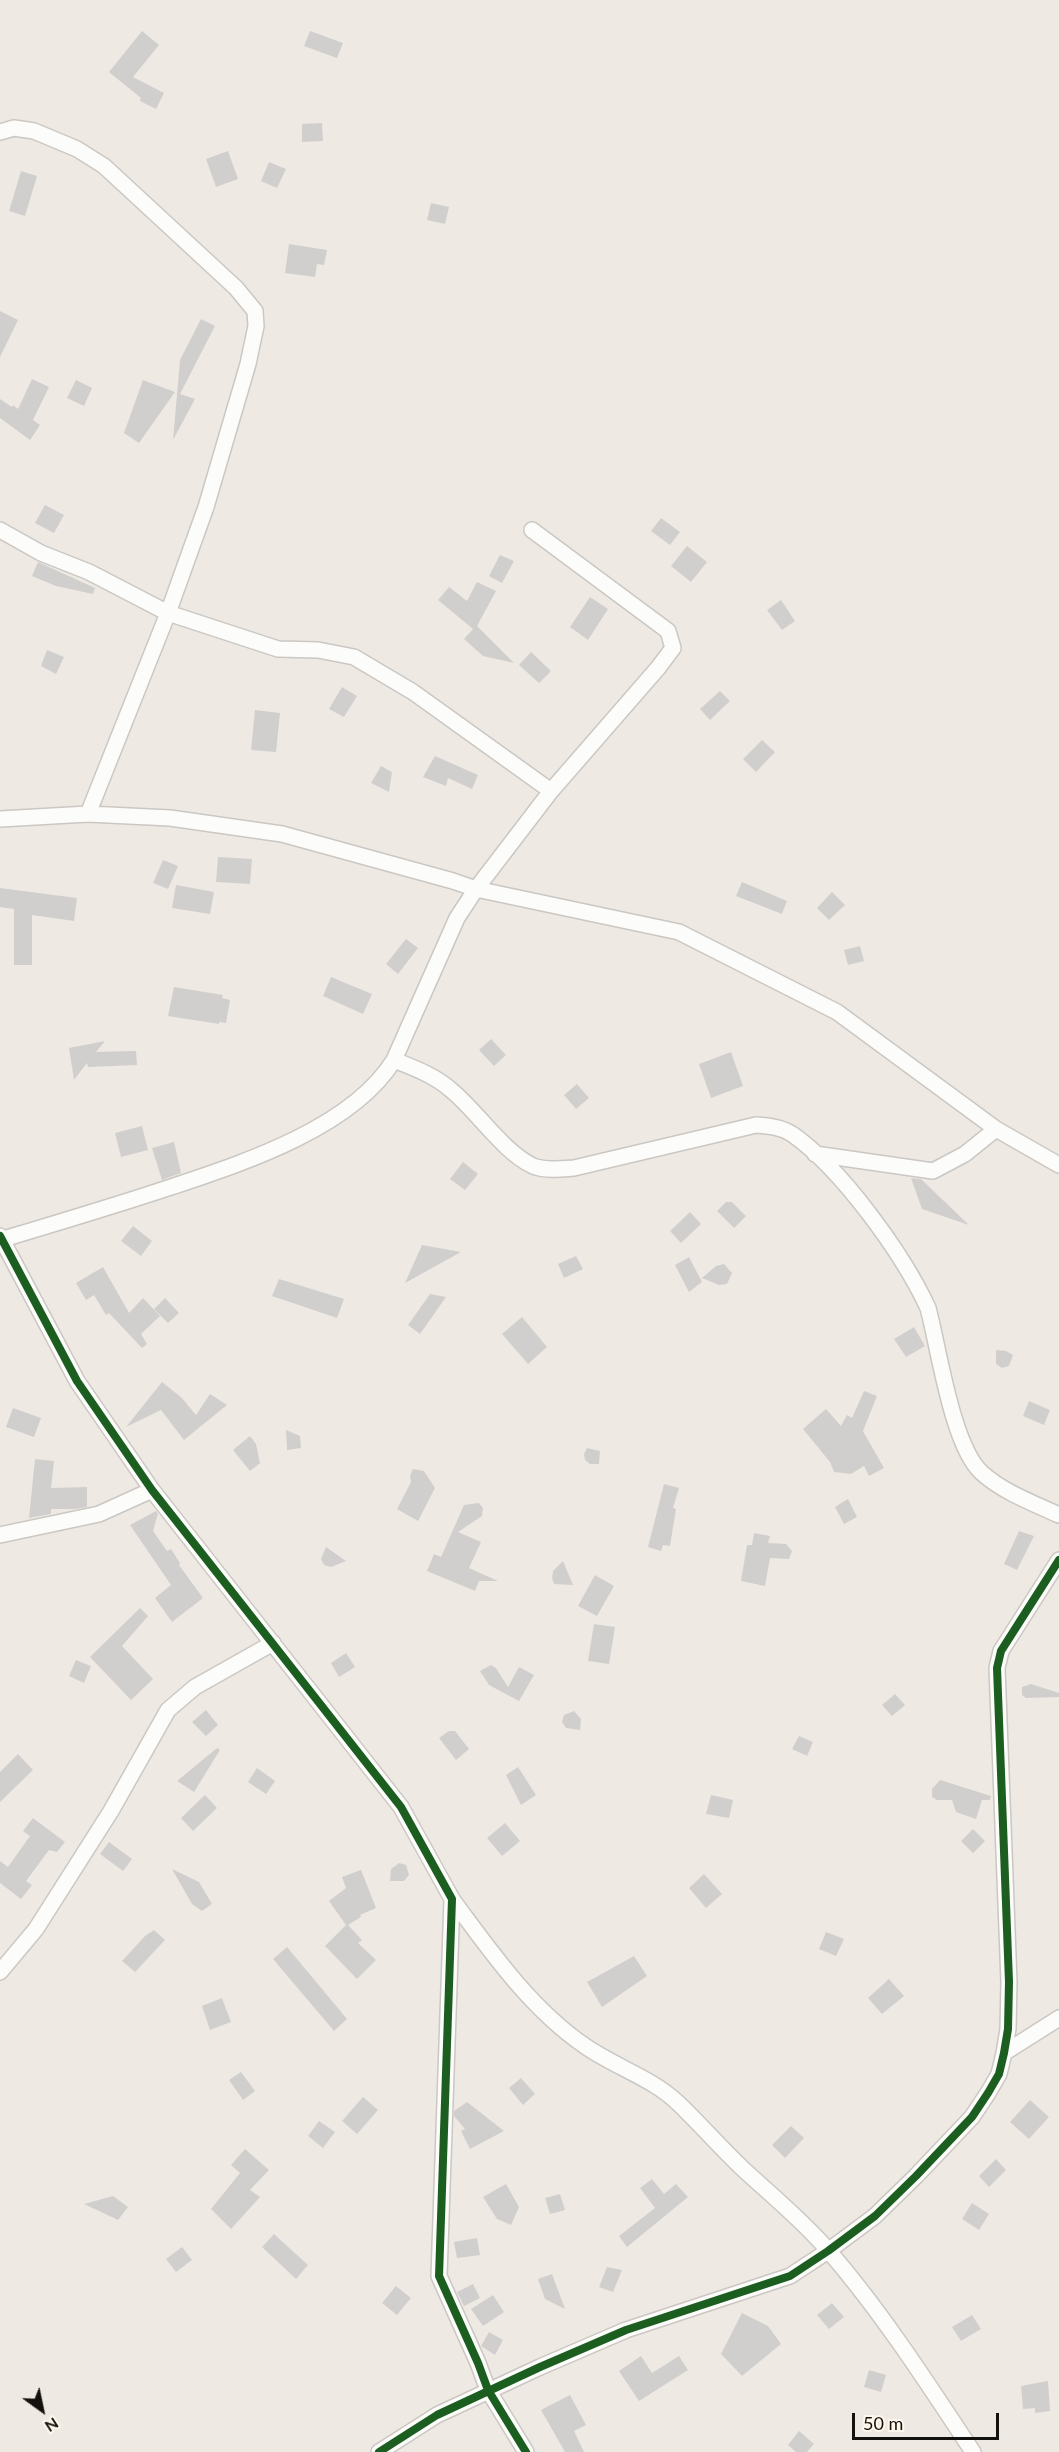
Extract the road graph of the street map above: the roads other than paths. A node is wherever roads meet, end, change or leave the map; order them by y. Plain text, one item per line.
1 (0, 132) edge
2 (0, 530) edge
3 (532, 530) dead end
4 (168, 613) junction
5 (551, 792) junction
6 (88, 814) junction
7 (0, 819) edge
8 (476, 889) junction
9 (394, 1060) junction
10 (996, 1129) junction
11 (815, 1154) junction
12 (1059, 1165) edge
13 (0, 1238) edge
14 (152, 1490) junction
15 (1059, 1515) edge
16 (0, 1535) edge
17 (1059, 1560) edge
18 (273, 1643) junction
19 (452, 1899) junction
20 (0, 1972) edge
21 (1059, 2018) edge
22 (1004, 2053) junction
23 (828, 2251) junction
24 (488, 2390) junction
25 (379, 2452) edge
26 (526, 2452) edge
27 (973, 2452) edge

1 - 4 street
2 - 4 street
3 - 5 street
4 - 5 street
4 - 6 street
5 - 8 street
6 - 7 street
6 - 8 street
8 - 9 street
8 - 10 street
9 - 11 street
9 - 13 street
10 - 11 street
10 - 12 street
11 - 15 street
13 - 14 street
14 - 16 street
14 - 18 street
17 - 22 street
18 - 19 street
18 - 20 street
19 - 23 street
19 - 24 street
21 - 22 street
22 - 23 street
23 - 24 street
23 - 27 street
24 - 25 street
24 - 26 street

